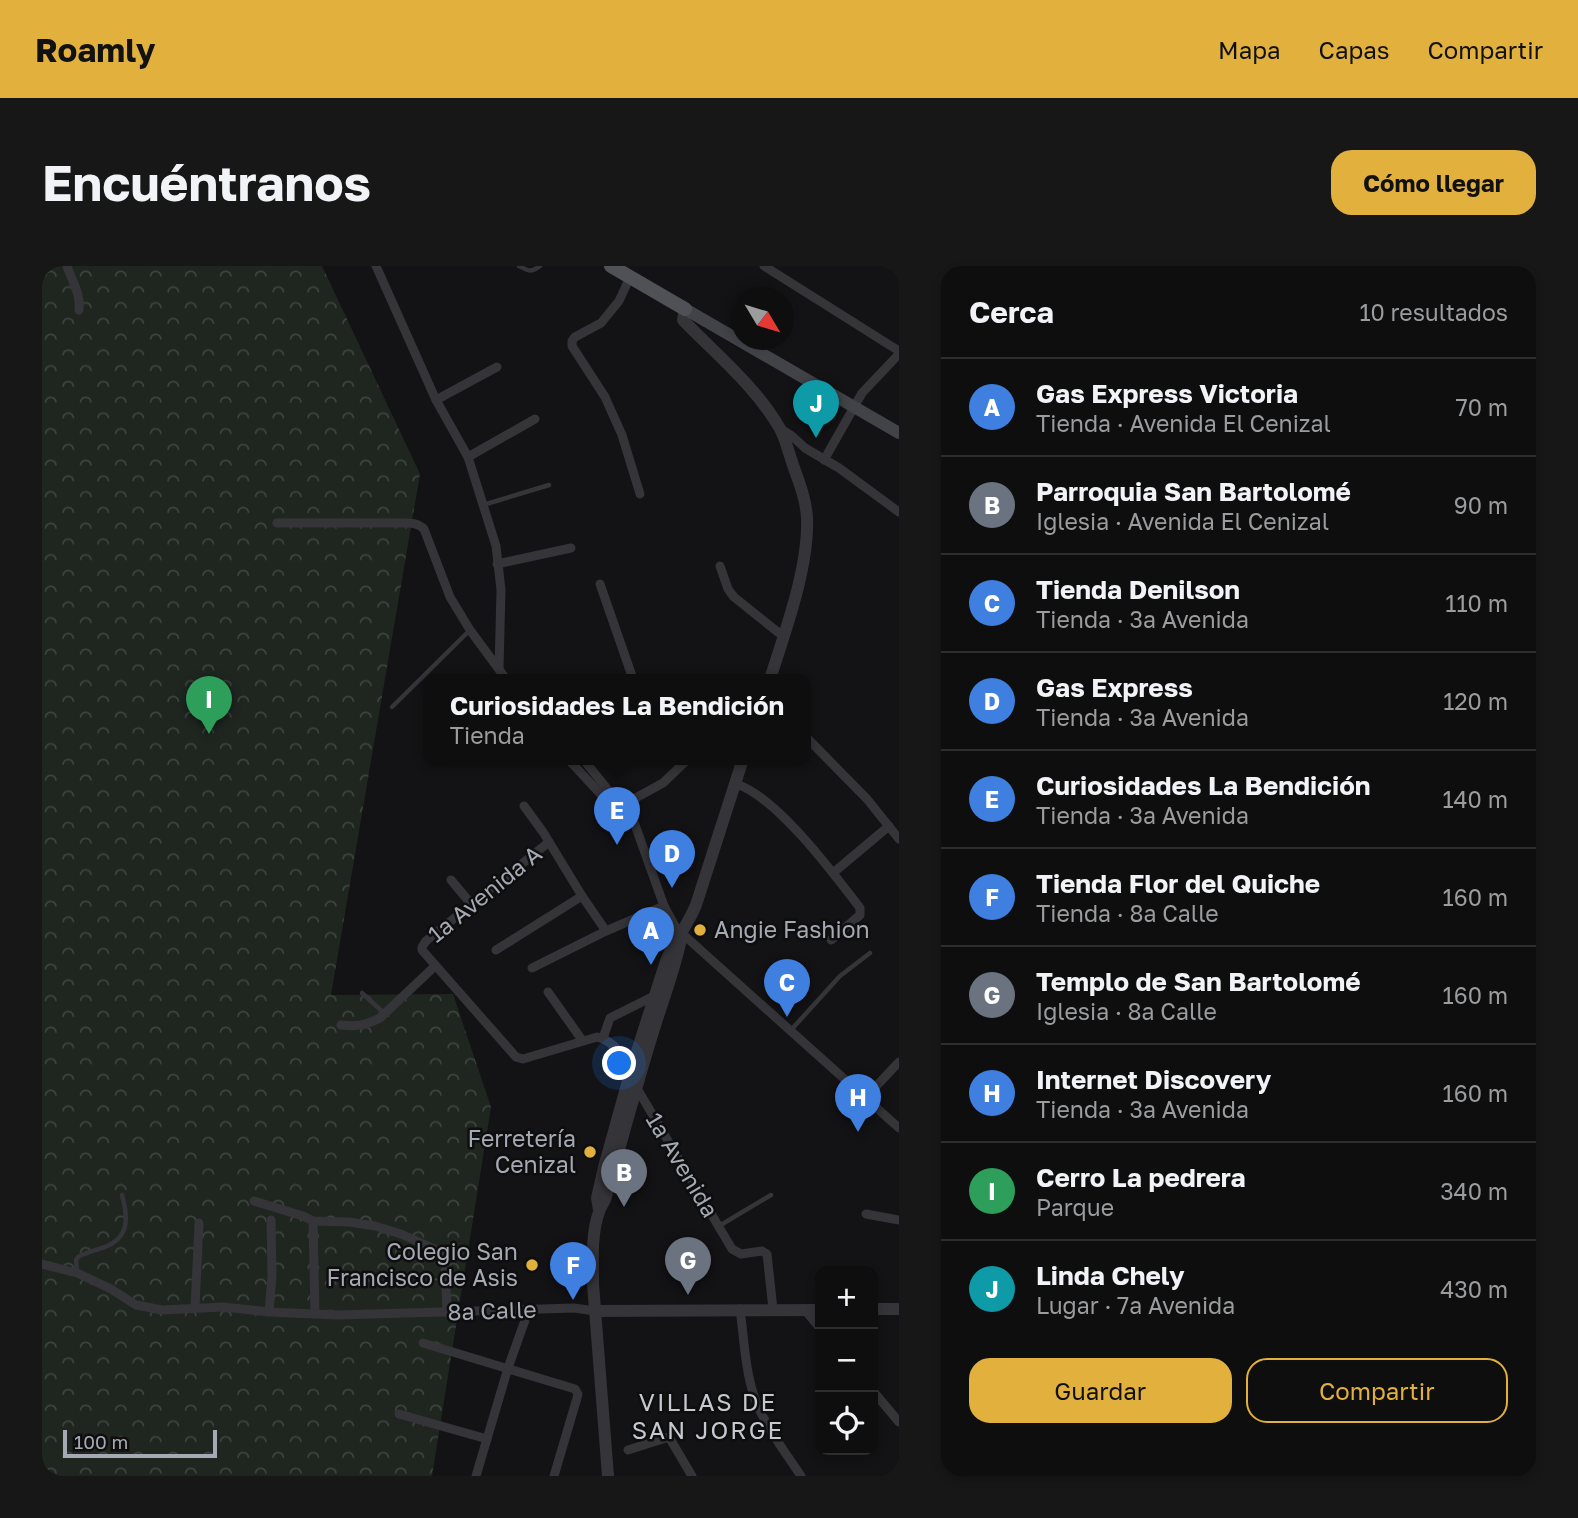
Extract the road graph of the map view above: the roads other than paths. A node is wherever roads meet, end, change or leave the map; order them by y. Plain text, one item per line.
1 (67, 266) edge
2 (376, 266) edge
3 (519, 266) edge
4 (540, 266) edge
5 (611, 266) edge
6 (764, 266) edge
7 (630, 277) junction
8 (685, 309) junction
9 (79, 310) dead end
10 (899, 352) edge
11 (497, 367) dead end
12 (436, 400) junction
13 (853, 407) junction
14 (535, 419) dead end
15 (781, 429) junction
16 (899, 433) edge
17 (468, 457) junction
18 (824, 460) junction
19 (549, 485) dead end
20 (640, 495) dead end
21 (483, 505) junction
22 (899, 512) edge
23 (277, 523) dead end
24 (571, 548) dead end
25 (497, 564) junction
26 (720, 566) dead end
27 (600, 584) dead end
28 (470, 631) junction
29 (784, 637) junction
30 (499, 669) junction
31 (426, 674) edge
32 (502, 674) edge
33 (631, 674) edge
34 (772, 674) edge
35 (423, 677) edge
36 (392, 707) dead end
37 (811, 742) edge
38 (574, 765) edge
39 (588, 765) edge
40 (682, 765) edge
41 (741, 765) edge
42 (736, 784) junction
43 (524, 806) dead end
44 (621, 806) junction
45 (889, 825) junction
46 (899, 839) edge
47 (549, 842) junction
48 (833, 873) junction
49 (452, 880) dead end
50 (582, 896) junction
51 (472, 905) junction
52 (664, 906) junction
53 (606, 931) junction
54 (682, 934) junction
55 (831, 940) dead end
56 (496, 950) dead end
57 (870, 953) dead end
58 (435, 966) junction
59 (532, 968) dead end
60 (548, 992) dead end
61 (362, 993) dead end
62 (659, 996) junction
63 (385, 1013) junction
64 (341, 1025) dead end
65 (790, 1031) junction
66 (603, 1038) junction
67 (582, 1040) junction
68 (899, 1062) edge
69 (631, 1070) junction
70 (636, 1087) junction
71 (864, 1098) junction
72 (899, 1128) edge
73 (122, 1195) dead end
74 (771, 1195) dead end
75 (254, 1201) dead end
76 (599, 1210) junction
77 (866, 1214) dead end
78 (271, 1220) dead end
79 (899, 1220) edge
80 (313, 1221) junction
81 (199, 1223) dead end
82 (719, 1226) junction
83 (42, 1264) edge
84 (78, 1273) junction
85 (195, 1308) junction
86 (773, 1309) junction
87 (878, 1309) edge
88 (899, 1309) edge
89 (529, 1310) junction
90 (740, 1310) junction
91 (805, 1310) junction
92 (815, 1310) edge
93 (595, 1311) junction
94 (269, 1312) junction
95 (447, 1313) junction
96 (315, 1314) junction
97 (815, 1322) edge
98 (423, 1343) dead end
99 (508, 1368) junction
100 (874, 1392) edge
101 (399, 1414) dead end
102 (899, 1422) edge
103 (487, 1439) junction
104 (628, 1450) dead end
105 (476, 1476) edge
106 (554, 1476) edge
107 (608, 1476) edge
108 (692, 1476) edge
109 (801, 1476) edge

1 - 9 street
2 - 12 street
3 - 4 lane
5 - 7 main road
6 - 10 street
7 - 8 main road
7 - 20 street
8 - 13 main road
8 - 15 street
10 - 13 street
11 - 12 street
12 - 17 street
13 - 16 main road
13 - 18 street
14 - 17 street
15 - 18 street
15 - 29 street
17 - 21 street
18 - 22 street
19 - 21 lane
21 - 25 street
23 - 28 street
24 - 25 street
25 - 30 street
26 - 29 street
27 - 33 street
28 - 30 street
28 - 31 lane
29 - 34 street
30 - 32 street
35 - 36 lane
37 - 45 street
38 - 44 street
39 - 44 street
40 - 44 street
41 - 42 street
42 - 48 street
42 - 54 street
43 - 47 street
44 - 52 street
45 - 46 street
45 - 48 street
47 - 50 street
47 - 51 street, 1a Avenida A
48 - 55 street
49 - 51 street
50 - 53 street
50 - 56 street
51 - 58 street, 1a Avenida A
52 - 53 street
52 - 54 street
53 - 59 street
54 - 62 street
54 - 65 street
57 - 65 lane
58 - 63 street
58 - 67 street
60 - 67 street
61 - 63 lane
62 - 66 street
62 - 69 street
62 - 70 street
63 - 64 street
65 - 71 street
66 - 67 street
66 - 69 street
68 - 71 street
69 - 70 street, 1a Avenida
69 - 76 street
70 - 76 street
70 - 82 street, 1a Avenida
71 - 72 street
73 - 84 lane
74 - 82 lane
75 - 80 street
76 - 93 street
77 - 79 street
78 - 94 street
80 - 95 street
80 - 96 street
81 - 85 street
82 - 86 street, 1a Avenida
83 - 84 street, 8a Calle
84 - 85 street, 8a Calle
85 - 94 street, 8a Calle
86 - 90 street, 8a Calle
86 - 91 street, 8a Calle
87 - 88 street
89 - 93 street, 8a Calle
89 - 95 street, 8a Calle
89 - 99 street
90 - 93 street, 8a Calle
90 - 109 street
91 - 92 street, 8a Calle
91 - 97 street
93 - 107 street
94 - 96 street, 8a Calle
95 - 96 street, 8a Calle
98 - 99 street
99 - 103 street
99 - 106 street
100 - 102 street
101 - 103 street
103 - 105 street
104 - 108 street

